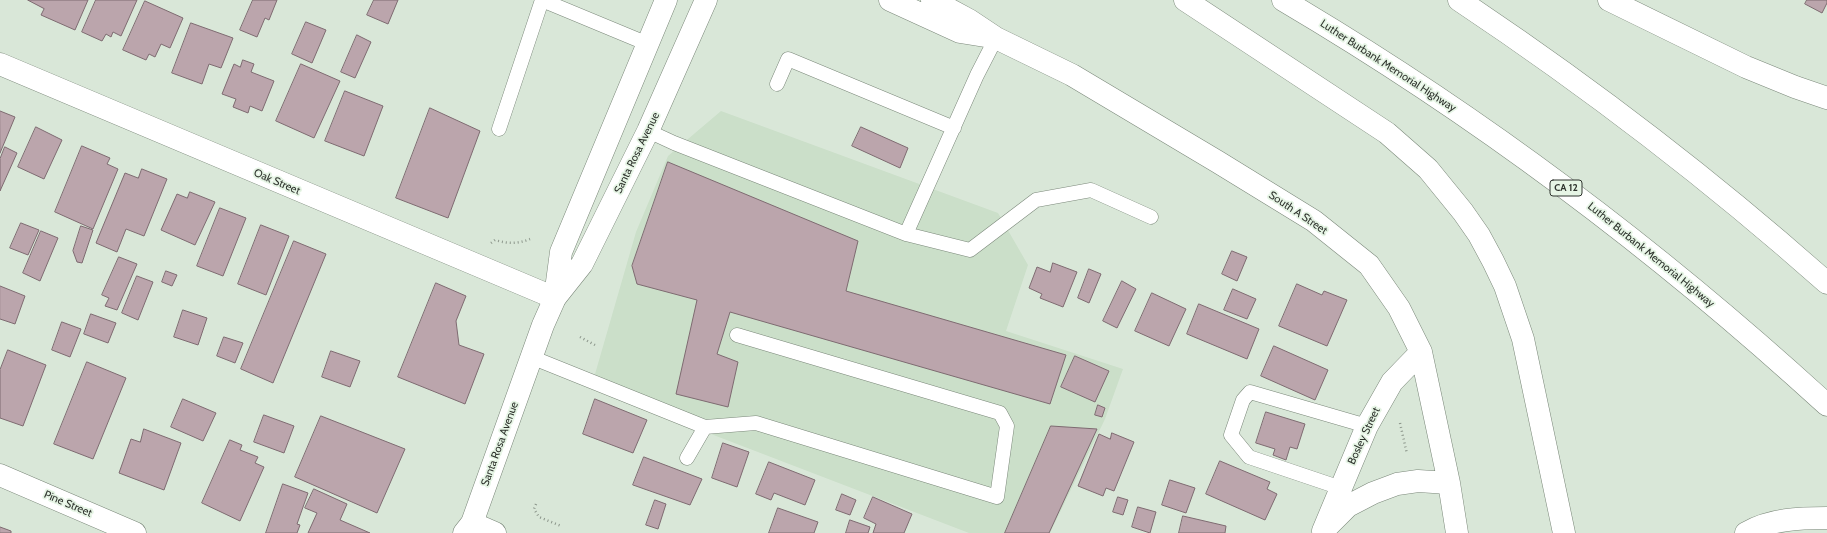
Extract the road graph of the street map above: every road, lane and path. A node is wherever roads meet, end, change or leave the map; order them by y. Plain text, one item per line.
1 (666, 0) edge
2 (706, 0) edge
3 (890, 0) edge
4 (932, 0) edge
5 (1185, 0) edge
6 (1283, 0) edge
7 (1458, 0) edge
8 (1609, 0) edge
9 (996, 38) junction
10 (648, 44) junction
11 (0, 64) edge
12 (778, 84) dead end
13 (1827, 98) edge
14 (954, 128) junction
15 (499, 129) dead end
16 (648, 131) junction
17 (1151, 217) dead end
18 (906, 234) junction
19 (530, 239) dead end
20 (490, 244) dead end
21 (1827, 283) edge
22 (555, 298) junction
23 (737, 335) dead end
24 (580, 337) dead end
25 (596, 344) dead end
26 (1421, 352) junction
27 (531, 357) junction
28 (1827, 405) edge
29 (1399, 421) dead end
30 (1367, 426) junction
31 (705, 427) junction
32 (1407, 454) dead end
33 (687, 458) dead end
34 (0, 475) edge
35 (1449, 483) junction
36 (1341, 488) junction
37 (536, 504) dead end
38 (1827, 518) edge
39 (561, 526) dead end
40 (469, 530) edge
41 (1322, 532) edge
42 (135, 533) edge
43 (495, 533) edge
44 (1457, 533) edge
45 (1564, 533) edge
46 (1746, 533) edge

1 - 10 main road, Santa Rosa Avenue
2 - 16 main road, Santa Rosa Avenue
3 - 9 main road, South A Street
4 - 9 main road, South A Street
5 - 45 main road
6 - 28 main road, Luther Burbank Memorial Highway / CA 12
7 - 21 main road
8 - 13 main road
9 - 14 lane
9 - 26 main road, South A Street
10 - 15 lane
10 - 22 main road, Santa Rosa Avenue
11 - 22 main road, Oak Street
12 - 14 lane
14 - 18 lane
16 - 18 lane
16 - 22 main road, Santa Rosa Avenue
17 - 18 lane
19 - 20 path
22 - 27 main road, Santa Rosa Avenue
23 - 31 lane
24 - 25 path
26 - 30 main road, Bosley Street
26 - 35 main road, South A Street
27 - 31 lane
27 - 40 main road, Santa Rosa Avenue
29 - 32 path
30 - 36 main road, Bosley Street
30 - 36 lane
31 - 33 lane
34 - 42 main road, Pine Street
35 - 41 main road, Bosley Street
35 - 44 main road, South A Street
36 - 41 main road, Bosley Street
37 - 39 path
38 - 46 main road
40 - 43 main road

